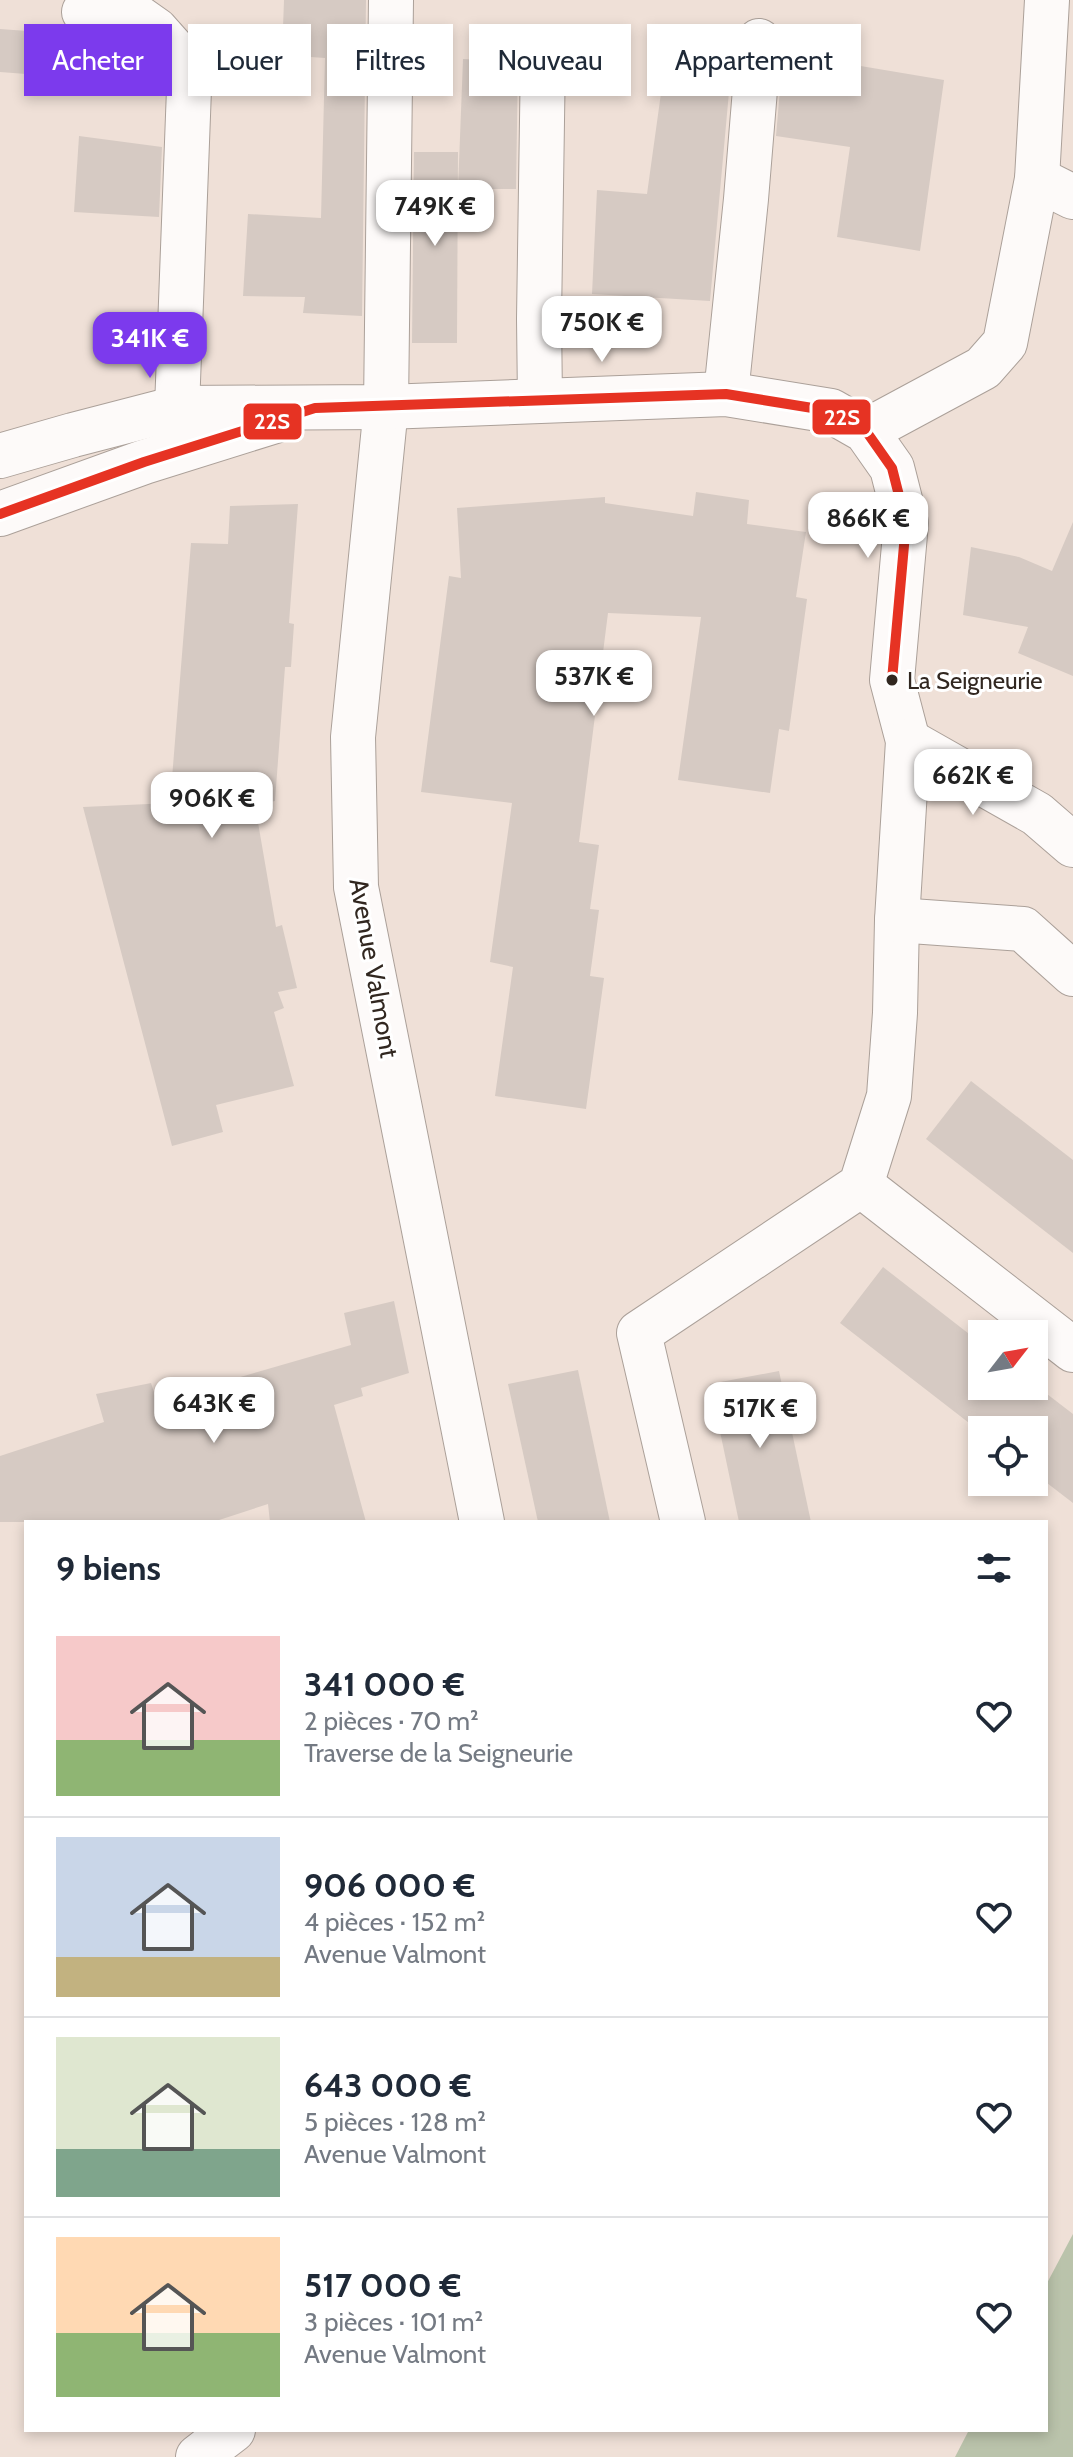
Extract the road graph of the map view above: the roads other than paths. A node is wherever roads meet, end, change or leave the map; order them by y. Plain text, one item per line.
1 (391, 0) edge
2 (1047, 0) edge
3 (84, 12) dead end
4 (542, 96) edge
5 (754, 96) edge
6 (1055, 188) edge
7 (726, 394) junction
8 (540, 400) junction
9 (386, 407) junction
10 (177, 408) junction
11 (315, 408) junction
12 (866, 431) junction
13 (0, 456) edge
14 (0, 514) edge
15 (908, 741) junction
16 (1073, 845) edge
17 (897, 920) junction
18 (1073, 974) edge
19 (861, 1185) junction
20 (1073, 1350) edge
21 (482, 1520) edge
22 (683, 1520) edge
23 (230, 2432) edge
24 (198, 2457) edge

1 - 9 street, Avenue Valmont
2 - 6 street
3 - 10 street
4 - 8 street
5 - 7 street
6 - 12 street
7 - 8 street
7 - 12 street
8 - 9 street
9 - 11 street
9 - 21 street, Avenue Valmont
10 - 11 street
10 - 13 street
11 - 14 street
12 - 15 street
15 - 16 street
15 - 17 street
17 - 18 street
17 - 19 street
19 - 20 street
19 - 22 street
23 - 24 street

